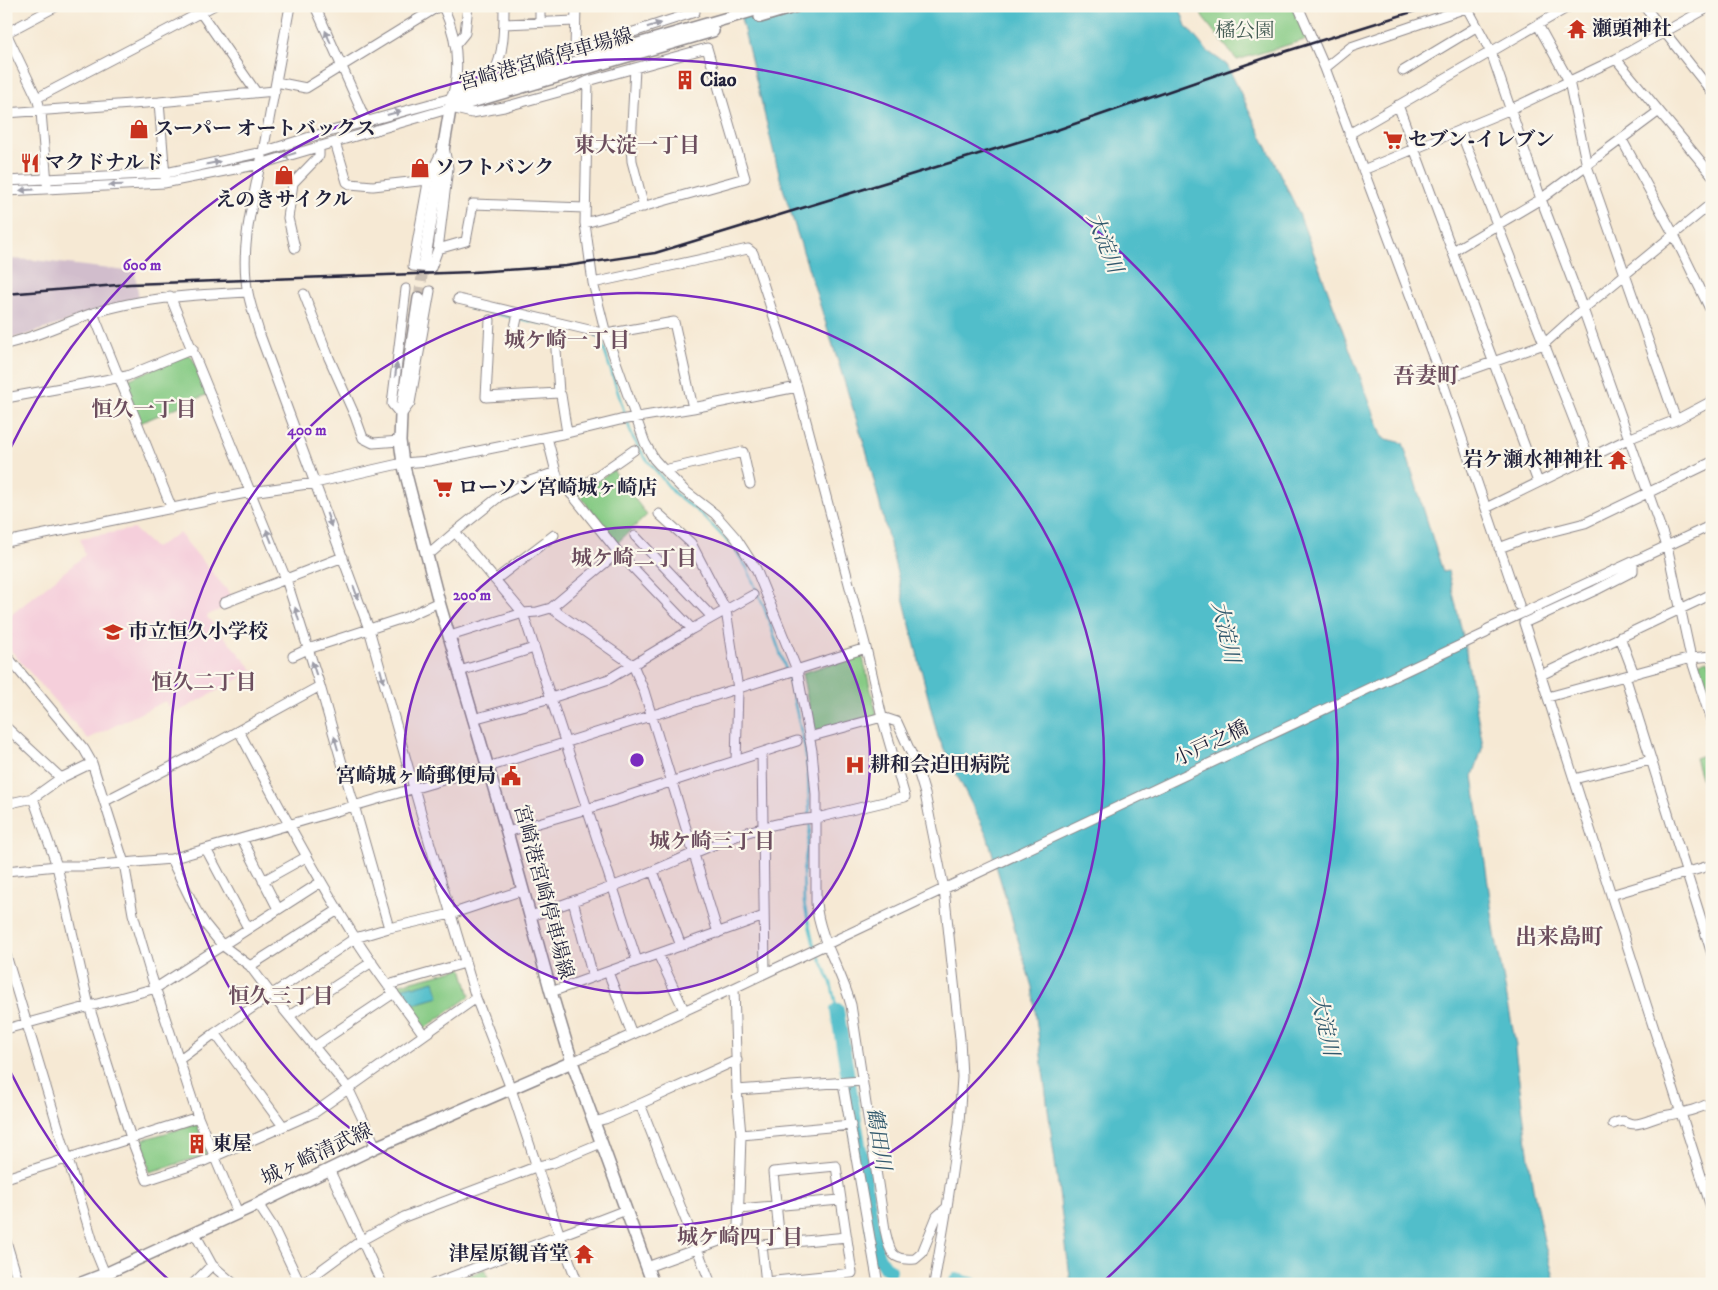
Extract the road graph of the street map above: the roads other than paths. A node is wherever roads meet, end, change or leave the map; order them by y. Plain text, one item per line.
1 (56, 6) edge
2 (213, 6) edge
3 (290, 6) edge
4 (315, 6) edge
5 (439, 6) edge
6 (443, 6) edge
7 (468, 6) edge
8 (504, 6) edge
9 (540, 6) edge
10 (576, 6) edge
11 (769, 6) edge
12 (796, 6) edge
13 (1298, 6) edge
14 (1570, 6) edge
15 (1644, 6) edge
16 (1711, 6) edge
17 (1466, 7) edge
18 (694, 9) edge
19 (198, 10) edge
20 (575, 21) junction
21 (540, 22) junction
22 (504, 24) junction
23 (720, 25) junction
24 (1538, 25) junction
25 (1476, 27) junction
26 (6, 33) edge
27 (1664, 33) junction
28 (456, 44) junction
29 (575, 51) junction
30 (1490, 52) junction
31 (1616, 59) junction
32 (341, 67) junction
33 (635, 68) junction
34 (1325, 68) junction
35 (1403, 71) dead end
36 (493, 75) junction
37 (588, 81) junction
38 (1569, 81) junction
39 (276, 86) junction
40 (256, 92) junction
41 (1712, 92) edge
42 (37, 98) junction
43 (159, 102) junction
44 (452, 103) junction
45 (1398, 105) junction
46 (1511, 109) junction
47 (1659, 111) junction
48 (41, 112) junction
49 (6, 113) edge
50 (366, 121) junction
51 (1460, 130) junction
52 (1350, 134) junction
53 (1622, 140) junction
54 (335, 142) junction
55 (586, 144) junction
56 (631, 145) junction
57 (319, 146) junction
58 (444, 147) junction
59 (1415, 148) junction
60 (263, 152) junction
61 (260, 164) junction
62 (1587, 166) junction
63 (1364, 170) junction
64 (166, 172) junction
65 (1712, 175) edge
66 (47, 178) junction
67 (428, 180) junction
68 (6, 181) edge
69 (164, 183) junction
70 (48, 188) junction
71 (6, 191) edge
72 (1541, 200) junction
73 (1712, 203) edge
74 (644, 207) junction
75 (585, 208) junction
76 (585, 223) junction
77 (1499, 224) junction
78 (1674, 235) junction
79 (294, 248) dead end
80 (438, 249) junction
81 (1453, 251) junction
82 (424, 262) tunnel mouth
83 (1626, 274) junction
84 (593, 283) junction
85 (406, 289) dead end
86 (1712, 290) edge
87 (430, 291) dead end
88 (248, 292) junction
89 (304, 294) dead end
90 (170, 296) junction
91 (1704, 296) junction
92 (419, 298) tunnel mouth
93 (458, 299) dead end
94 (1583, 309) junction
95 (93, 313) junction
96 (1712, 313) edge
97 (518, 314) junction
98 (490, 320) dead end
99 (515, 327) dead end
100 (606, 334) junction
101 (555, 335) dead end
102 (6, 344) edge
103 (1544, 344) junction
104 (193, 349) junction
105 (1494, 362) junction
106 (119, 378) junction
107 (1442, 380) junction
108 (797, 387) junction
109 (558, 393) junction
110 (6, 398) edge
111 (1712, 401) edge
112 (693, 408) junction
113 (401, 415) junction
114 (636, 418) junction
115 (1676, 420) junction
116 (567, 433) junction
117 (547, 437) junction
118 (1628, 439) junction
119 (400, 441) junction
120 (634, 450) dead end
121 (1589, 458) junction
122 (1712, 462) edge
123 (403, 463) junction
124 (664, 470) junction
125 (556, 472) junction
126 (1538, 482) junction
127 (315, 483) junction
128 (750, 484) dead end
129 (251, 492) junction
130 (1647, 492) junction
131 (571, 494) junction
132 (1486, 508) junction
133 (172, 509) junction
134 (659, 514) dead end
135 (1712, 525) edge
136 (455, 532) junction
137 (554, 535) dead end
138 (635, 536) dead end
139 (6, 542) edge
140 (1667, 546) junction
141 (1500, 548) junction
142 (425, 552) junction
143 (618, 552) junction
144 (342, 557) junction
145 (1633, 563) junction
146 (286, 579) junction
147 (495, 580) junction
148 (1712, 594) edge
149 (753, 595) dead end
150 (439, 602) junction
151 (224, 603) dead end
152 (1519, 605) dead end
153 (551, 608) junction
154 (1680, 608) junction
155 (726, 610) junction
156 (523, 613) junction
157 (712, 618) junction
158 (369, 629) junction
159 (692, 629) junction
160 (450, 636) junction
161 (1620, 637) junction
162 (534, 648) junction
163 (866, 648) junction
164 (308, 650) junction
165 (6, 655) edge
166 (292, 656) dead end
167 (1712, 656) edge
168 (1690, 658) junction
169 (633, 665) junction
170 (796, 670) junction
171 (460, 671) junction
172 (1541, 674) junction
173 (1629, 675) junction
174 (320, 686) junction
175 (738, 689) junction
176 (1548, 697) junction
177 (551, 698) junction
178 (651, 715) junction
179 (473, 718) junction
180 (882, 718) junction
181 (1712, 723) edge
182 (6, 727) edge
183 (239, 731) junction
184 (809, 737) junction
185 (797, 741) dead end
186 (565, 743) junction
187 (762, 753) junction
188 (1651, 760) junction
189 (736, 761) junction
190 (92, 763) junction
191 (488, 767) junction
192 (61, 778) junction
193 (1574, 780) junction
194 (672, 782) junction
195 (415, 788) junction
196 (33, 798) junction
197 (105, 801) junction
198 (6, 804) edge
199 (354, 806) junction
200 (586, 809) junction
201 (817, 818) junction
202 (288, 824) junction
203 (762, 827) junction
204 (507, 832) junction
205 (242, 839) junction
206 (206, 850) junction
207 (694, 854) junction
208 (306, 857) junction
209 (171, 859) junction
210 (124, 863) junction
211 (1712, 865) edge
212 (57, 866) junction
213 (653, 870) junction
214 (6, 871) edge
215 (1686, 873) junction
216 (263, 881) junction
217 (321, 882) junction
218 (612, 887) junction
219 (947, 888) junction
220 (523, 890) junction
221 (1612, 895) junction
222 (572, 901) junction
223 (278, 910) junction
224 (338, 910) junction
225 (451, 914) junction
226 (530, 916) junction
227 (764, 916) junction
228 (248, 928) junction
229 (389, 928) junction
230 (718, 933) junction
231 (355, 938) junction
232 (826, 944) junction
233 (222, 945) junction
234 (681, 946) junction
235 (658, 954) junction
236 (1712, 954) edge
237 (6, 955) edge
238 (637, 961) junction
239 (372, 962) junction
240 (465, 963) junction
241 (250, 966) junction
242 (608, 972) junction
243 (765, 973) junction
244 (593, 977) junction
245 (388, 985) junction
246 (156, 988) junction
247 (734, 988) junction
248 (551, 992) junction
249 (394, 993) junction
250 (271, 994) junction
251 (476, 998) junction
252 (89, 1006) junction
253 (684, 1010) junction
254 (290, 1016) junction
255 (26, 1023) junction
256 (6, 1029) edge
257 (215, 1033) junction
258 (632, 1034) junction
259 (424, 1035) junction
260 (315, 1046) junction
261 (180, 1059) junction
262 (737, 1060) junction
263 (572, 1062) junction
264 (862, 1081) junction
265 (843, 1083) junction
266 (348, 1088) junction
267 (511, 1089) junction
268 (737, 1090) junction
269 (1712, 1102) edge
270 (640, 1104) junction
271 (1682, 1114) junction
272 (198, 1117) junction
273 (593, 1122) junction
274 (1612, 1124) dead end
275 (851, 1125) junction
276 (283, 1126) junction
277 (741, 1135) junction
278 (131, 1138) junction
279 (601, 1143) junction
280 (376, 1147) junction
281 (214, 1157) junction
282 (68, 1159) junction
283 (538, 1166) junction
284 (330, 1169) junction
285 (6, 1178) edge
286 (840, 1200) junction
287 (258, 1204) junction
288 (777, 1204) junction
289 (947, 1207) junction
290 (739, 1209) junction
291 (626, 1210) junction
292 (1712, 1210) edge
293 (238, 1213) junction
294 (194, 1232) junction
295 (560, 1236) junction
296 (847, 1237) junction
297 (362, 1240) junction
298 (6, 1241) edge
299 (780, 1242) junction
300 (696, 1249) junction
301 (212, 1264) junction
302 (647, 1267) junction
303 (105, 1274) junction
304 (766, 1283) edge
305 (19, 1284) edge
306 (79, 1284) edge
307 (113, 1284) edge
308 (193, 1284) edge
309 (234, 1284) edge
310 (301, 1284) edge
311 (382, 1284) edge
312 (433, 1284) edge
313 (578, 1284) edge
314 (653, 1284) edge
315 (711, 1284) edge
316 (878, 1284) edge
317 (934, 1284) edge

1 - 26 street
2 - 19 street
3 - 39 street
32 -> 4 street
5 - 32 street
6 - 28 street
7 - 28 street
8 - 22 street
9 - 21 street
10 - 20 street
11 - 23 main road, 宮崎港宮崎停車場線
12 - 23 main road, 宮崎港宮崎停車場線
13 - 34 street
14 - 24 street
15 - 27 street
16 - 27 street
17 - 25 street
17 - 34 street
29 -> 18 street
19 - 40 street
19 - 42 street
20 - 21 street
20 - 29 street
21 - 22 street
22 - 36 street
23 - 44 main road, 宮崎港宮崎停車場線
24 - 30 street
24 - 38 street
25 - 30 street
25 - 35 street
26 - 42 street
27 - 31 street
27 - 41 street
28 - 44 street
29 - 36 street
30 - 45 street
30 - 46 street
31 - 38 street
31 - 47 street
32 - 39 street
32 - 50 street
33 - 37 street
33 - 56 street
33 - 74 street
34 - 52 street
36 - 44 street
37 - 44 street
37 - 55 street
38 - 46 street
38 - 62 street
39 - 40 street
39 - 60 street
40 - 43 street
42 - 48 street
43 - 48 street
43 - 64 street
50 -> 44 street
44 - 54 street
44 - 58 main road, 宮崎港宮崎停車場線
45 - 52 street
45 - 59 street
46 - 51 street
46 - 72 street
47 - 53 street
47 - 65 street
48 - 49 street
48 - 66 street
50 - 60 street
51 - 59 street
51 - 77 street
52 - 63 street
53 - 62 street
53 - 78 street
54 - 57 street
54 - 67 street
55 - 56 street
55 - 75 street
56 - 74 street
57 -> 61 street
57 - 79 street
58 - 67 street
58 - 80 street
58 - 82 main road, 宮崎港宮崎停車場線
59 - 63 street
59 - 81 street
60 - 61 street
64 -> 60 street
61 - 69 street
61 - 88 street
62 - 72 street
62 - 83 street
63 - 107 street
64 - 66 street
64 - 69 street
66 - 68 street
66 - 70 street
67 - 80 street
69 -> 70 street
70 -> 71 street
72 - 77 street
72 - 94 street
73 - 78 street
74 - 76 street
75 - 76 street
75 - 80 street
76 - 84 street
77 - 81 street
77 - 103 street
78 - 83 street
78 - 91 street
81 - 105 street
83 - 94 street
83 - 115 street
84 - 100 street
84 - 108 street
113 -> 85 street
86 - 91 street
87 - 113 street
88 - 90 street
88 - 127 street
89 - 119 street
90 - 95 street
90 - 104 street
91 - 96 street
92 - 113 main road, 宮崎港宮崎停車場線
93 - 97 street
94 - 103 street
94 - 118 street
95 - 102 street
95 - 106 street
97 - 99 street
97 - 100 street
98 - 109 street
100 - 112 street
100 - 114 street
101 - 109 street
103 - 105 street
103 - 121 street
104 - 106 street
104 - 129 street
105 - 107 street
105 - 126 street
106 - 110 street
106 - 133 street
107 - 132 street
108 - 112 street
108 - 163 street
109 - 116 street
111 - 115 street
112 - 114 street
113 - 119 main road, 宮崎港宮崎停車場線
114 - 116 street
114 - 124 street
115 - 118 street
116 - 117 street
117 - 123 street
117 - 125 street
118 - 121 street
118 - 130 street
119 - 123 main road, 宮崎港宮崎停車場線
120 - 131 street
121 - 126 street
122 - 130 street
123 - 127 street
123 - 142 main road, 宮崎港宮崎停車場線
124 - 128 street
124 - 170 street
125 - 131 street
125 - 136 street
126 - 132 street
127 - 129 street
127 -> 144 street
129 - 133 street
146 -> 129 street
130 - 140 street
130 - 141 street
131 - 143 street
132 - 141 street
133 - 139 street
134 - 155 street
135 - 140 street, 小戸之橋
136 - 142 street
136 - 147 street
137 - 147 street
138 - 157 street
140 - 145 street, 小戸之橋
140 - 154 street
141 - 152 street
142 - 150 main road, 宮崎港宮崎停車場線
143 - 153 street
143 - 159 street
144 - 146 street
144 -> 158 street
145 - 172 street
145 - 219 street, 小戸之橋
146 - 151 street
164 -> 146 street
147 - 156 street
148 - 154 street
149 - 155 street
150 - 158 street
150 - 160 main road, 宮崎港宮崎停車場線
153 - 156 street
153 - 169 street
154 - 161 street
154 - 168 street
155 - 157 street
155 - 175 street
156 - 160 street
156 - 162 street
157 - 159 street
158 - 164 street
158 -> 195 street
159 - 169 street
160 - 171 main road, 宮崎港宮崎停車場線
161 - 172 street
161 - 173 street
162 - 171 street
162 - 177 street
163 - 170 street
163 - 180 street
164 - 166 street
174 -> 164 street
165 - 190 street
167 - 168 street
168 - 173 street
168 - 181 street
169 - 177 street
169 - 178 street
170 - 175 street
170 - 184 street
171 - 179 main road, 宮崎港宮崎停車場線
172 - 176 street
173 - 176 street
173 - 188 street
174 - 183 street
199 -> 174 street
175 - 178 street
175 - 189 street
176 - 193 street
177 - 179 street
177 - 186 street
178 - 186 street
178 - 194 street
179 - 191 main road, 宮崎港宮崎停車場線
180 - 184 street
180 - 201 street
180 - 219 street
182 - 192 street
183 - 197 street
183 - 202 street
184 - 201 street
185 - 187 street
186 - 191 street
186 - 200 street
187 - 189 street
187 - 203 street
188 - 193 street
188 - 215 street
189 - 194 street
190 - 192 street
190 - 197 street
191 - 195 street
191 - 204 main road, 宮崎港宮崎停車場線
192 - 196 street
193 - 221 street
194 - 200 street
194 - 207 street
195 - 199 street
195 - 225 street
196 - 198 street
196 - 212 street
197 - 210 street
199 - 202 street
199 - 229 street
200 - 204 street
200 - 218 street
201 - 203 street
201 - 232 street
202 - 205 street
202 - 208 street
203 - 207 street
203 - 227 street
204 - 220 main road, 宮崎港宮崎停車場線
205 - 206 street
205 - 216 street
206 - 209 street
206 - 228 street
207 - 213 street
207 - 230 street
208 - 216 street
208 - 217 street
209 - 210 street
209 - 233 street
210 - 212 street
210 - 246 street
211 - 215 street
212 - 214 street
212 - 252 street
213 - 218 street
213 - 234 street
215 - 221 street
215 - 236 street
216 - 223 street
217 - 223 street
217 - 224 street
218 - 222 street
218 - 238 street
219 - 232 street, 小戸之橋
219 - 289 street
220 - 225 street
220 - 226 main road, 宮崎港宮崎停車場線
221 - 271 street
222 - 226 street
222 - 244 street
223 - 228 street
224 - 231 street
224 - 241 street
225 - 229 street
225 - 240 street
226 - 248 main road, 宮崎港宮崎停車場線
227 - 230 street
227 - 243 street
228 - 233 street
229 - 231 street
230 - 234 street
231 - 239 street
231 - 250 street
232 - 243 street, 小戸之橋
232 - 264 street
233 - 241 street
233 - 246 street
234 - 235 street
235 - 238 street
235 - 253 street
237 - 255 street
238 - 242 street
239 - 245 street
239 - 254 street
240 - 245 street
240 - 251 street
241 - 250 street
242 - 244 street
242 - 258 street
243 - 247 street, 小戸之橋
244 - 248 street
245 - 249 street
246 - 252 street
246 - 261 street
247 - 253 street, 小戸之橋
247 - 262 street
248 - 263 main road, 宮崎港宮崎停車場線
249 - 259 street
249 - 260 street
250 - 254 street
250 - 257 street
251 - 259 street
251 - 267 street
252 - 255 street
252 - 278 street
253 - 258 street, 小戸之橋
254 - 260 street
255 - 256 street
255 - 282 street
257 - 261 street
257 - 276 street
258 - 263 street, 小戸之橋
259 - 266 street
260 - 266 street
261 - 272 street
262 - 268 street
262 - 270 street
263 - 267 main road, 城ヶ崎清武線
263 - 273 main road, 宮崎港宮崎停車場線
264 - 265 street
264 - 289 street
265 - 268 street
265 - 275 street
266 - 276 street
266 - 280 street
267 - 280 main road, 城ヶ崎清武線
267 - 283 street
268 - 277 street
269 - 271 street
270 - 273 street
270 - 300 street
271 - 274 street
271 - 292 street
272 - 278 street
272 - 281 street
273 - 279 main road, 宮崎港宮崎停車場線
275 - 277 street
275 - 316 street
276 - 281 street
277 - 290 street
278 - 281 street
278 - 282 street
279 - 283 street
279 - 291 main road, 宮崎港宮崎停車場線
280 - 284 main road, 城ヶ崎清武線
281 - 293 street
282 - 285 street
282 - 303 street
283 - 295 street
283 - 297 street
284 - 287 main road, 城ヶ崎清武線
284 - 297 street
286 - 288 street
286 - 288 street
286 - 296 street
287 - 293 main road, 城ヶ崎清武線
287 - 310 street
288 - 290 street
288 - 299 street
289 - 317 street
290 - 300 street
291 - 295 street
291 - 302 main road, 宮崎港宮崎停車場線
293 - 294 main road, 城ヶ崎清武線
294 - 301 street
294 - 303 main road, 城ヶ崎清武線
295 - 312 street
295 - 313 street
296 - 299 street
296 - 304 street
297 - 310 street
297 - 311 street
298 - 305 street
299 - 304 street
300 - 302 street
300 - 315 street
301 - 308 street
301 - 309 street
302 - 314 main road, 宮崎港宮崎停車場線
303 - 306 main road, 城ヶ崎清武線
303 - 307 street

